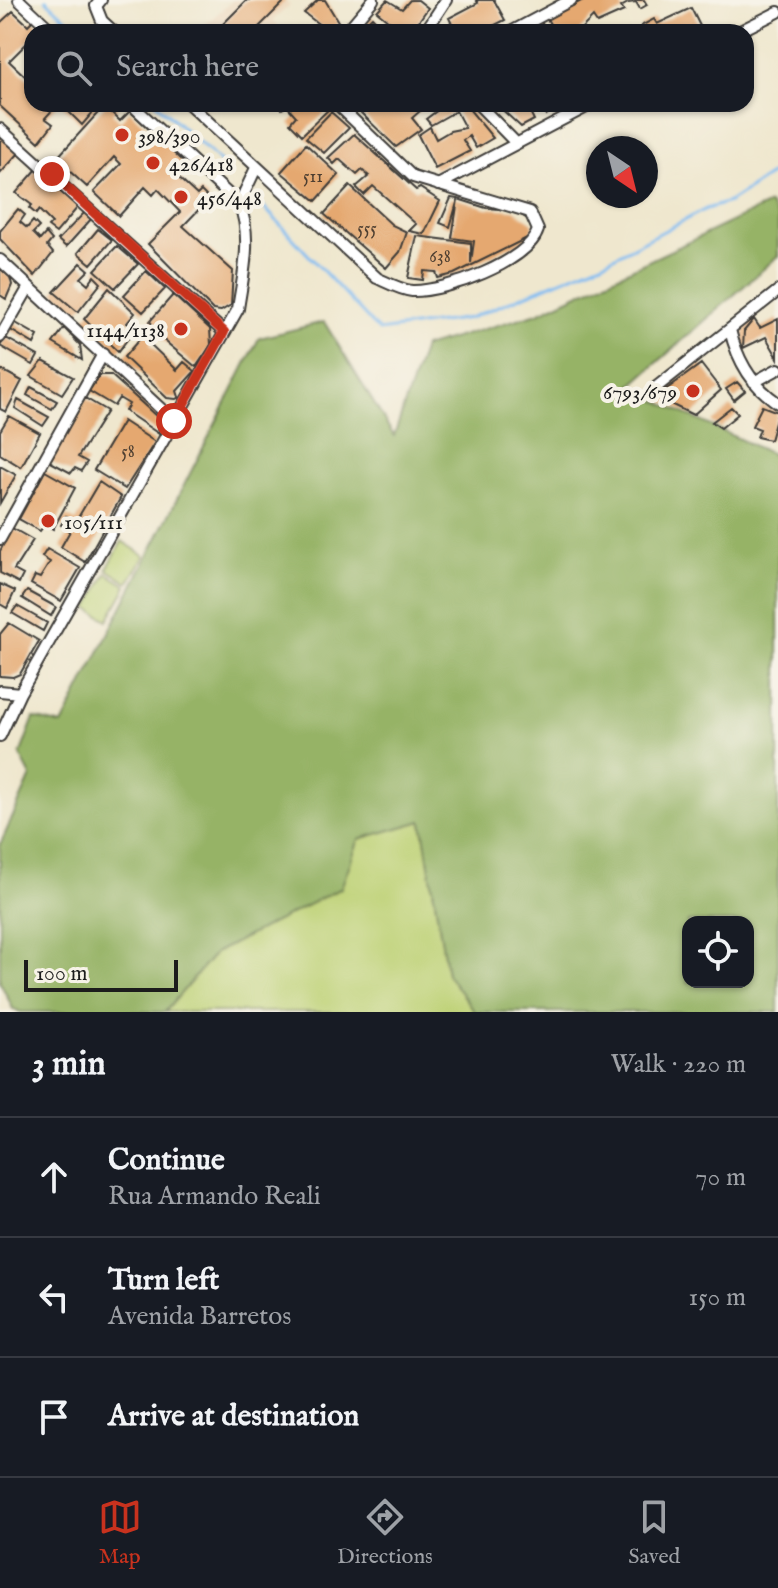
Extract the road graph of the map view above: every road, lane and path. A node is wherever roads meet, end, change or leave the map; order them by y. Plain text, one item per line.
1 (19, 0) edge
2 (101, 0) edge
3 (373, 0) edge
4 (446, 0) edge
5 (571, 0) edge
6 (778, 12) edge
7 (44, 24) edge
8 (105, 24) edge
9 (353, 24) edge
10 (430, 24) edge
11 (526, 24) edge
12 (754, 24) edge
13 (140, 112) edge
14 (197, 112) edge
15 (345, 112) edge
16 (486, 112) edge
17 (576, 112) edge
18 (0, 129) edge
19 (515, 142) junction
20 (256, 168) junction
21 (438, 185) junction
22 (239, 204) junction
23 (0, 260) edge
24 (29, 287) junction
25 (778, 291) edge
26 (730, 330) junction
27 (224, 332) junction
28 (0, 337) edge
29 (103, 354) junction
30 (778, 369) edge
31 (754, 382) junction
32 (654, 389) dead end
33 (778, 403) edge
34 (174, 421) junction
35 (0, 539) edge
36 (0, 691) edge
37 (20, 693) junction
38 (0, 736) edge

1 - 7 street
2 - 8 street
3 - 9 street
4 - 10 street
5 - 11 street
6 - 12 street
13 - 22 street
14 - 20 street
15 - 21 street
16 - 19 street
17 - 19 street
18 - 27 street
19 - 21 street
20 - 21 street
20 - 22 street
22 - 27 street
23 - 24 street
24 - 28 street
24 - 29 street
25 - 26 street
26 - 31 street
26 - 32 street
27 - 34 street
29 - 34 street
29 - 35 street
30 - 31 street
31 - 33 street
34 - 37 street
36 - 37 street
37 - 38 street

